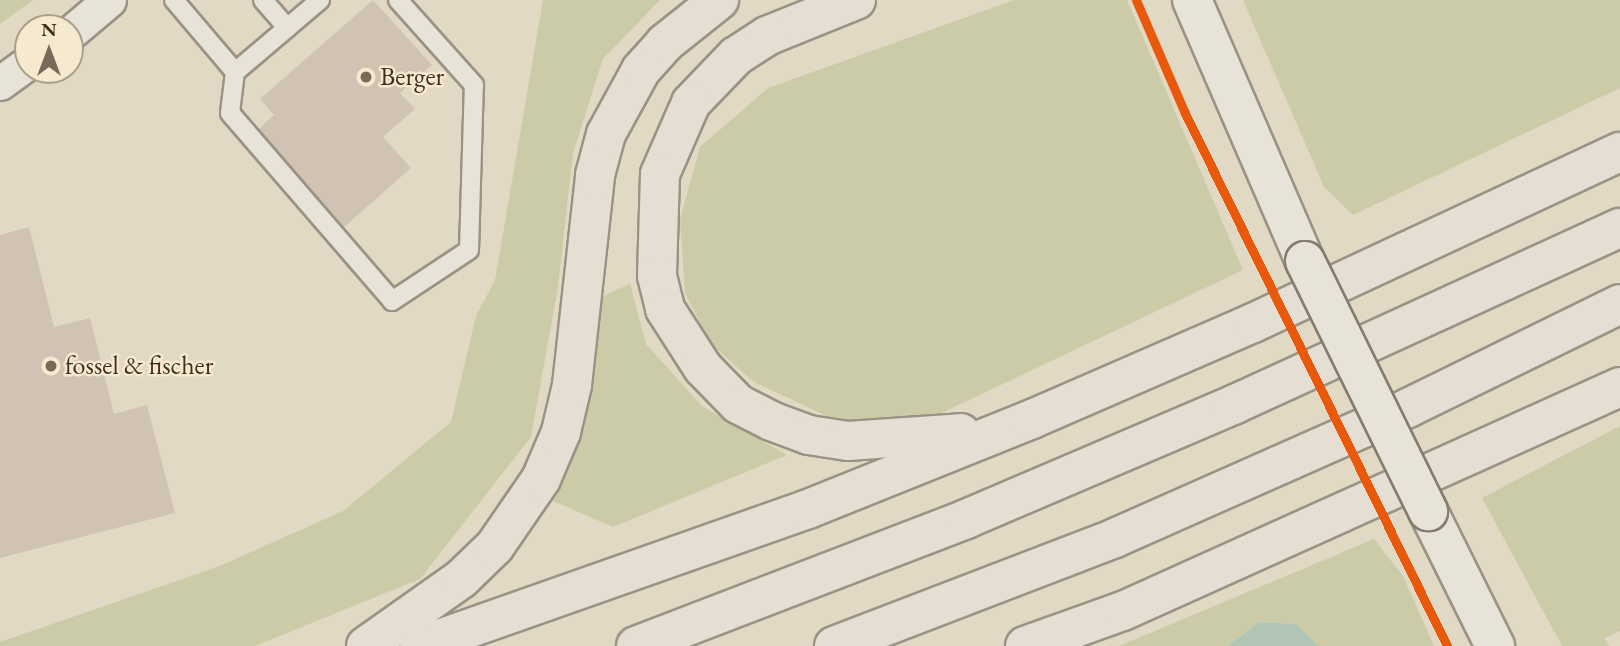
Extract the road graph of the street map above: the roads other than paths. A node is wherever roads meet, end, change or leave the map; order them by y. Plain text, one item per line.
1 (109, 0) edge
2 (174, 0) edge
3 (262, 0) edge
4 (320, 0) edge
5 (398, 0) edge
6 (719, 0) edge
7 (856, 0) edge
8 (1192, 0) edge
9 (84, 21) edge
10 (287, 28) junction
11 (235, 72) junction
12 (1620, 152) edge
13 (1620, 228) edge
14 (1620, 304) edge
15 (1620, 387) edge
16 (1032, 419) junction
17 (1123, 611) junction
18 (366, 646) edge
19 (419, 646) edge
20 (636, 646) edge
21 (834, 646) edge
22 (1026, 646) edge
23 (1068, 646) edge
24 (1495, 646) edge

1 - 9 street
2 - 11 lane
3 - 10 lane
4 - 10 lane
5 - 11 lane
6 - 18 highway
7 - 16 highway
8 - 24 main road, bridge
10 - 11 lane
12 - 16 highway
13 - 20 highway
14 - 21 highway
15 - 17 highway
16 - 19 highway
17 - 22 highway
17 - 23 highway

